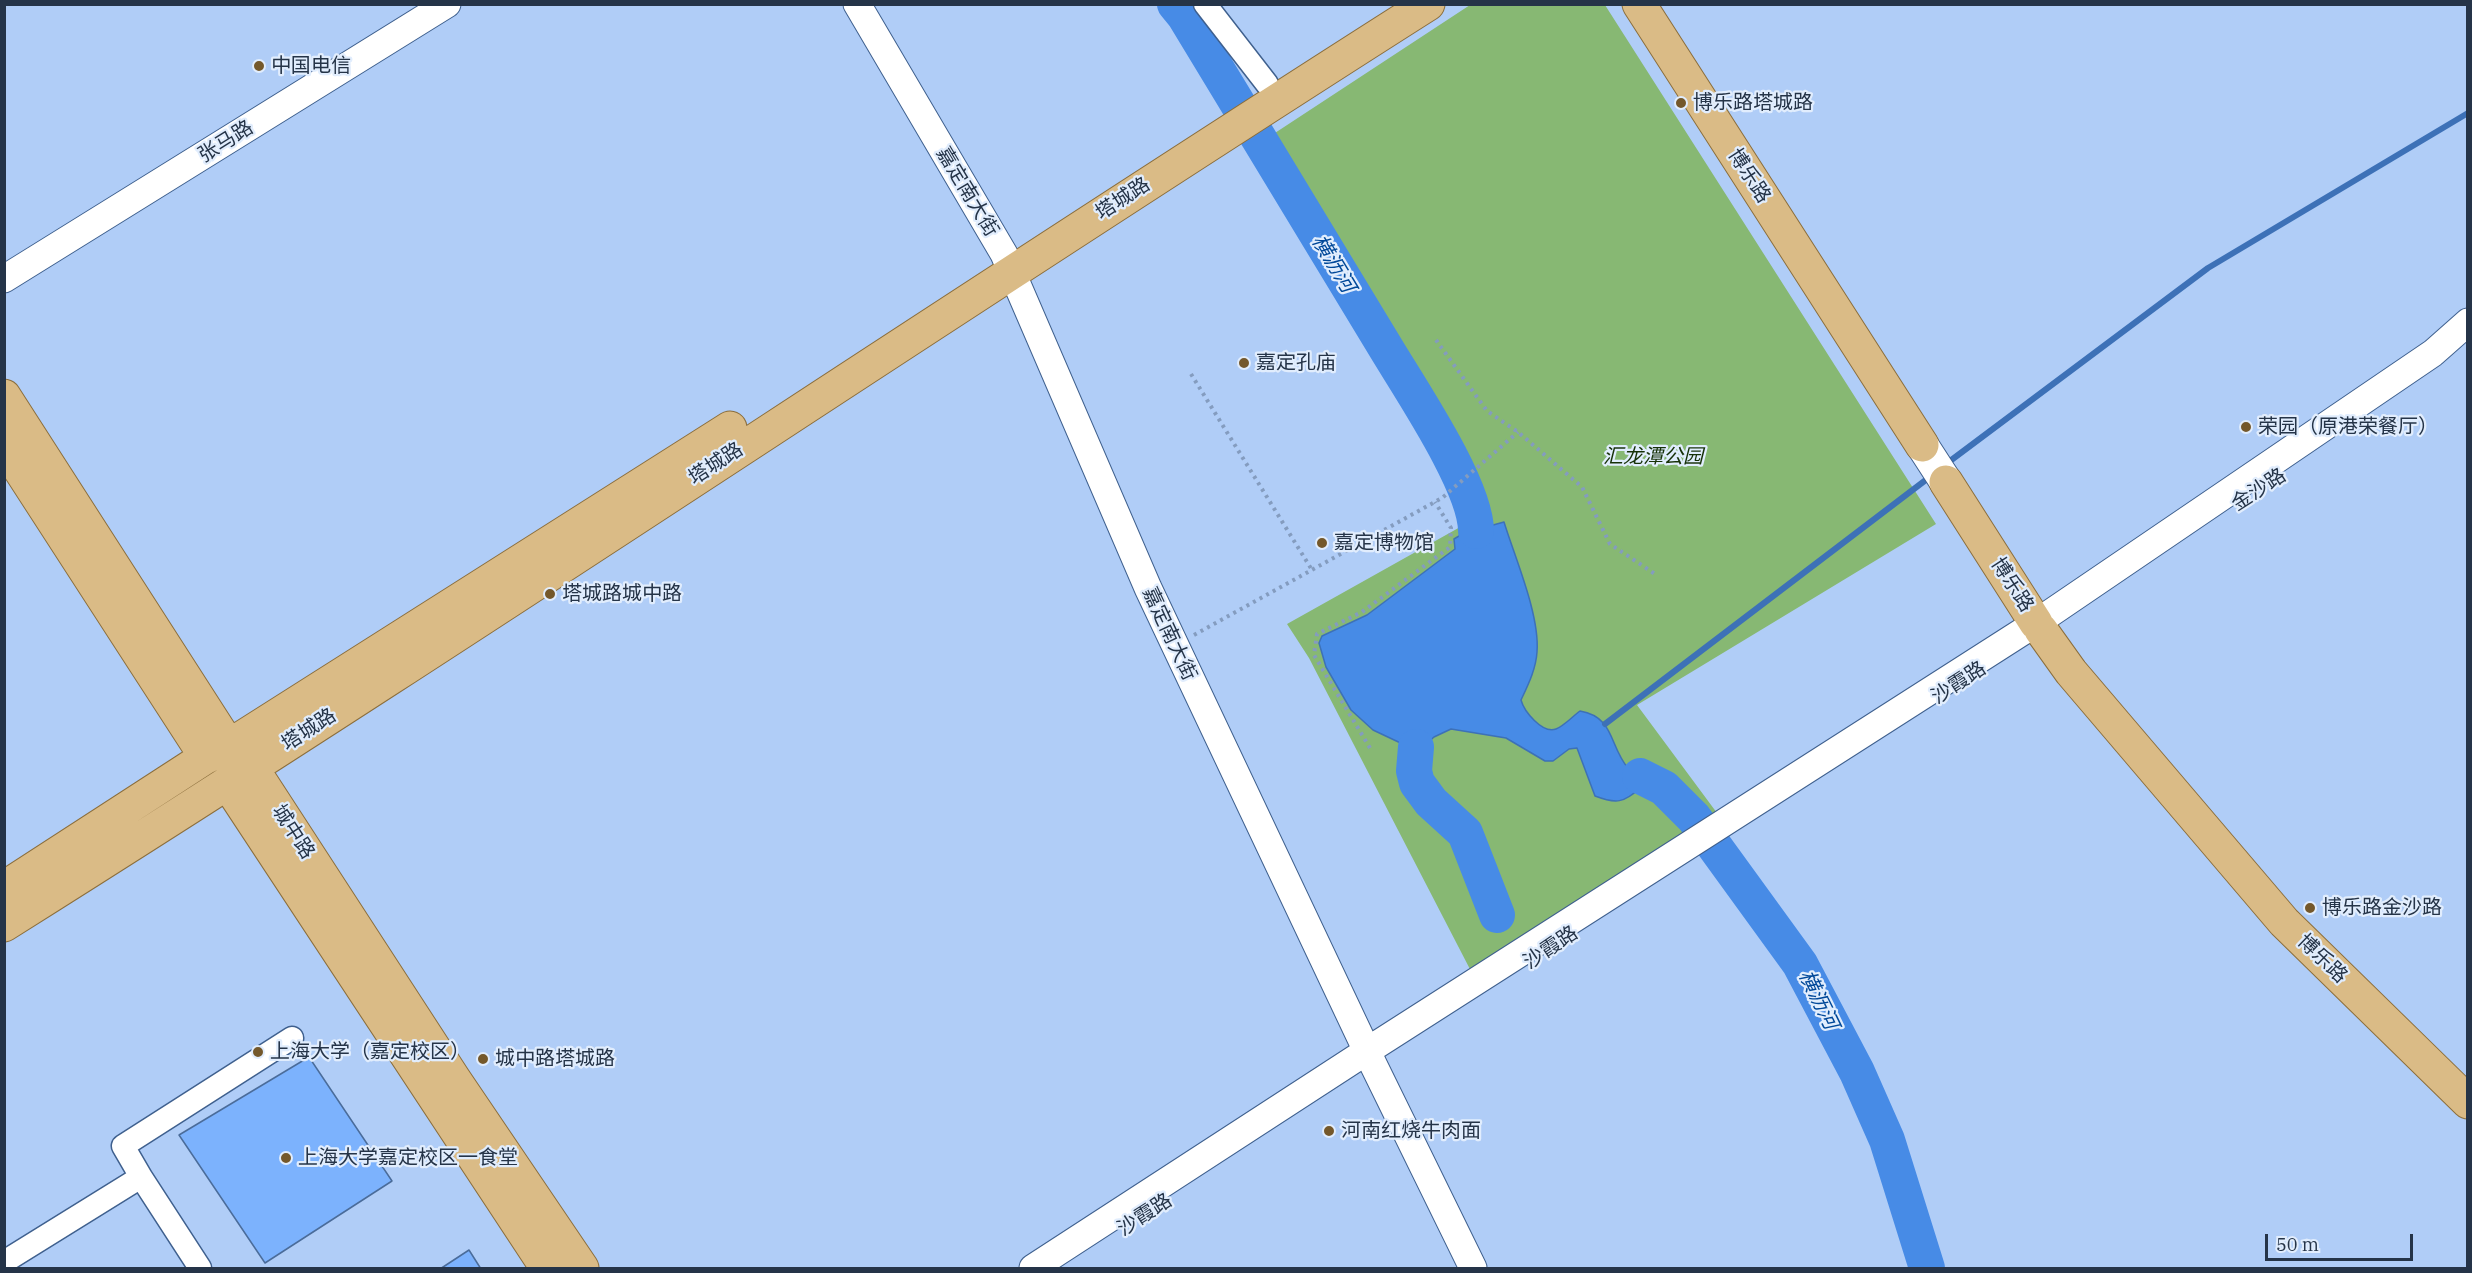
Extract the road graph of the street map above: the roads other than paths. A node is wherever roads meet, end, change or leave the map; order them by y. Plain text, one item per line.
1 (447, 4) edge
2 (857, 4) edge
3 (1205, 4) edge
4 (1390, 4) edge
5 (1428, 4) edge
6 (1639, 4) edge
7 (1262, 94) junction
8 (1008, 262) junction
9 (4, 279) edge
10 (2468, 322) edge
11 (2468, 338) edge
12 (4, 396) edge
13 (4, 445) edge
14 (1922, 446) joint
15 (1946, 482) joint
16 (2039, 626) junction
17 (227, 765) junction
18 (4, 888) edge
19 (4, 925) edge
20 (292, 1038) dead end
21 (1370, 1059) junction
22 (2468, 1101) edge
23 (141, 1177) junction
24 (4, 1262) edge
25 (200, 1269) edge
26 (547, 1269) edge
27 (582, 1269) edge
28 (1033, 1269) edge
29 (1063, 1269) edge
30 (1473, 1269) edge

1 - 9 street, 张马路
2 - 8 street, 嘉定南大街
3 - 7 street
4 - 7 main road, 塔城路
5 - 7 main road, 塔城路
6 - 14 main road, 博乐路
7 - 8 main road, 塔城路
8 - 17 main road, 塔城路
8 - 21 street, 嘉定南大街
10 - 16 street
11 - 16 street, 金沙路
12 - 17 main road, 城中路
13 - 17 main road
14 - 15 main road, 博乐路
15 - 16 main road, 博乐路
16 - 21 street
16 - 21 street, 沙霞路
16 - 22 main road, 博乐路
17 - 18 main road, 塔城路
17 - 19 main road, 塔城路
17 - 26 main road, 城中路
17 - 27 main road, 城中路
20 - 23 street
21 - 28 street
21 - 29 street, 沙霞路
21 - 30 street, 嘉定南大街
23 - 24 street
23 - 25 street

